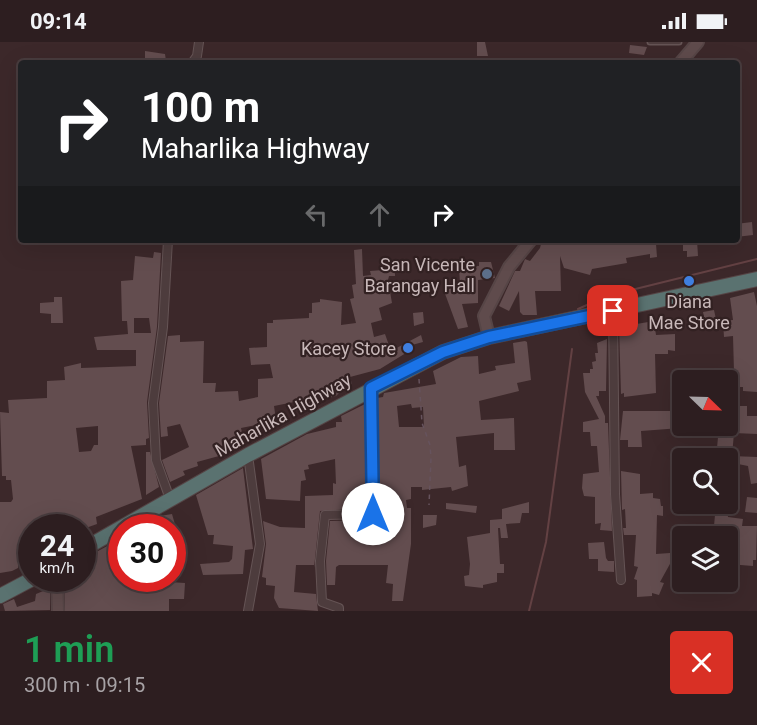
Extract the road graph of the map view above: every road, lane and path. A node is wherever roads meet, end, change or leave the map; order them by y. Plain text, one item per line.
1 (199, 42) edge
2 (650, 42) edge
3 (679, 42) edge
4 (698, 42) edge
5 (194, 60) edge
6 (683, 60) edge
7 (168, 243) edge
8 (529, 243) edge
9 (757, 279) edge
10 (613, 311) junction
11 (489, 337) junction
12 (415, 364) junction
13 (371, 388) junction
14 (248, 455) junction
15 (170, 499) junction
16 (429, 505) dead end
17 (96, 542) edge
18 (621, 580) dead end
19 (18, 586) edge
20 (57, 592) edge
21 (0, 596) edge
22 (58, 611) edge
23 (248, 611) edge
24 (339, 611) edge

1 - 5 street
2 - 3 lane
4 - 6 street
7 - 15 street
8 - 11 street
9 - 10 highway, Maharlika Highway
10 - 11 highway, Maharlika Highway
10 - 18 street
11 - 12 highway, Maharlika Highway
12 - 13 highway, Maharlika Highway
12 - 16 path
13 - 14 highway, Maharlika Highway
13 - 24 street
14 - 15 highway, Maharlika Highway
14 - 23 street
15 - 17 highway, Maharlika Highway
19 - 21 highway
20 - 22 street

